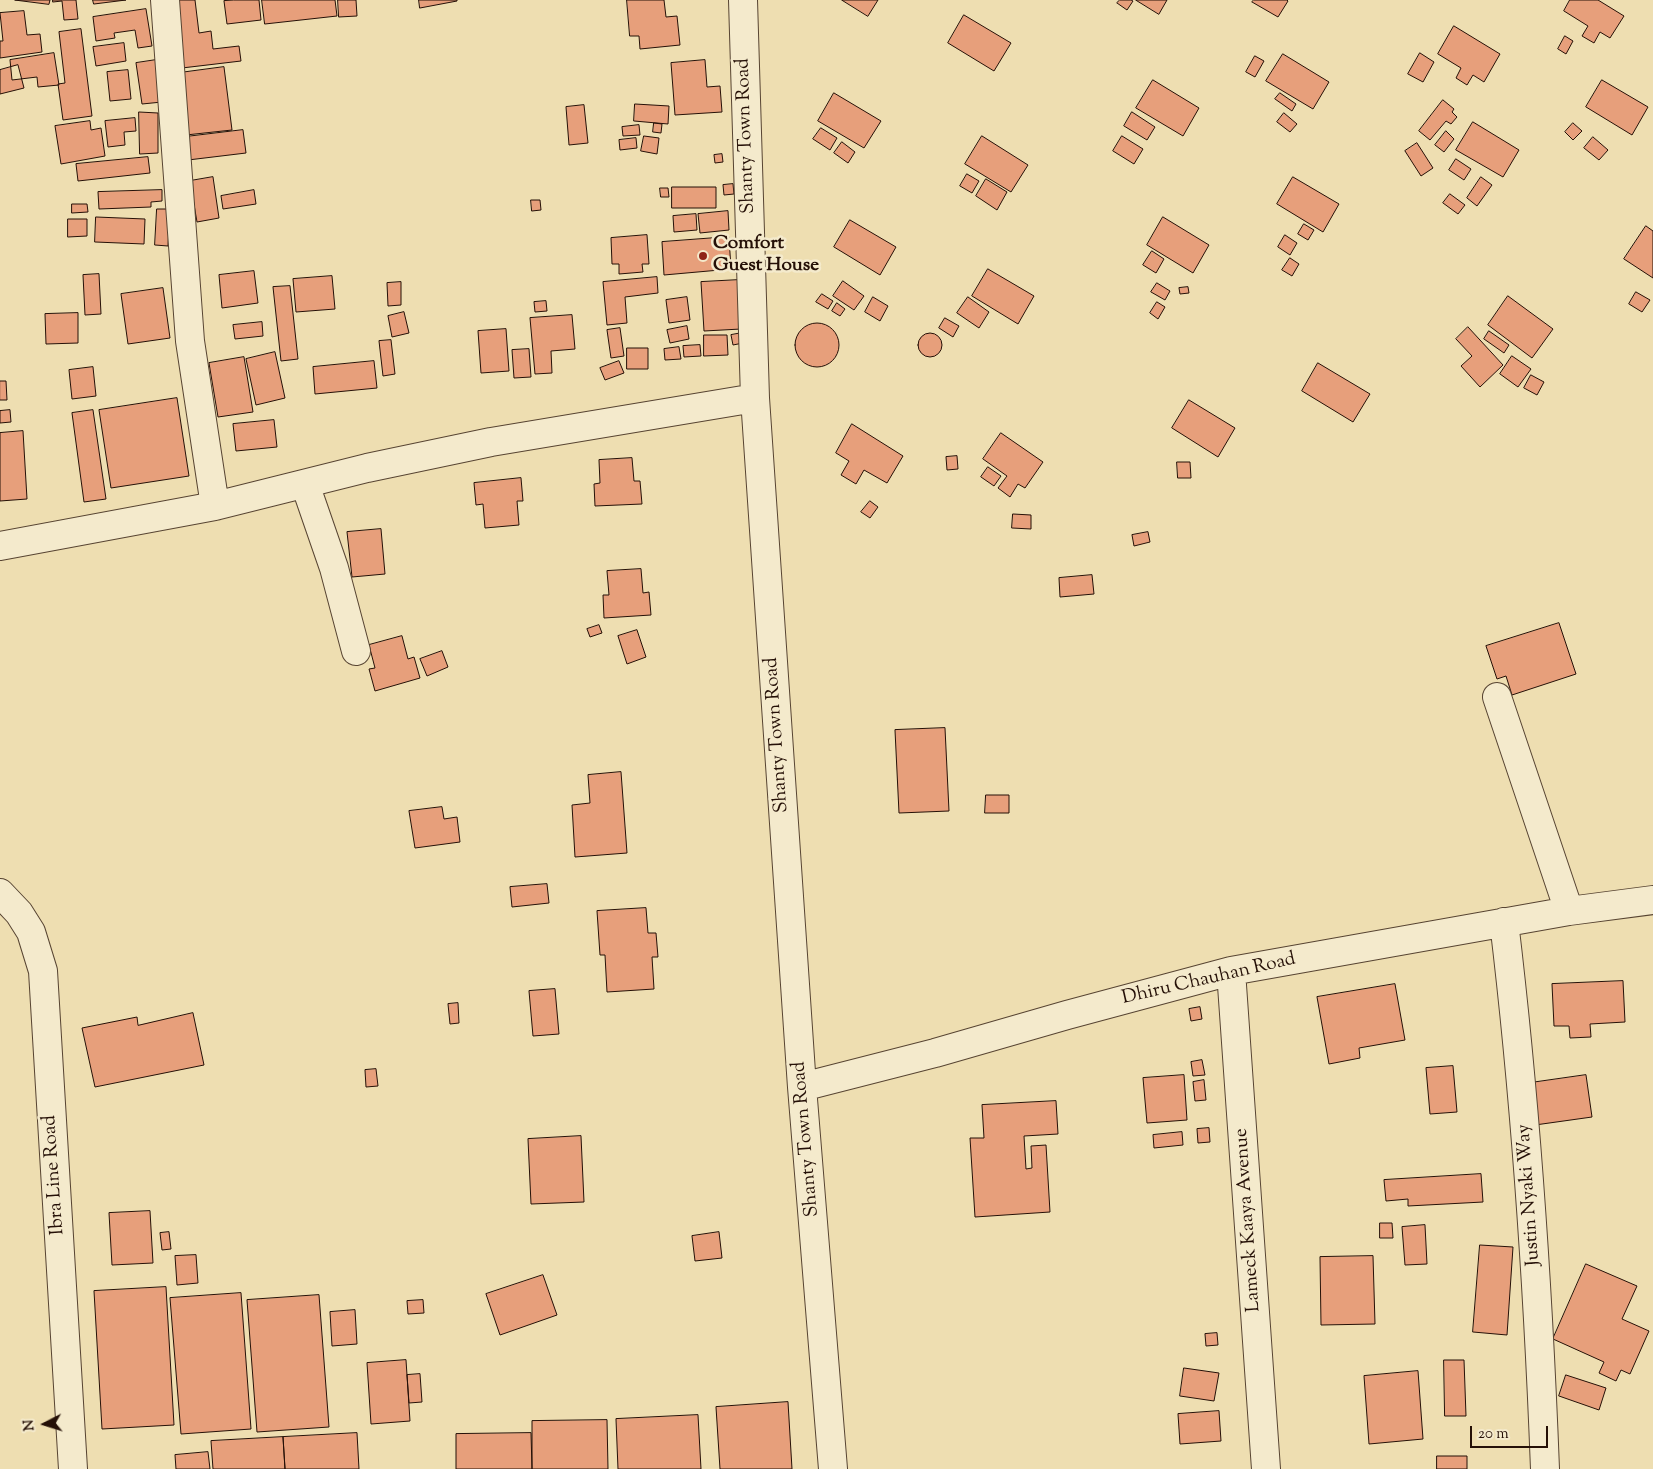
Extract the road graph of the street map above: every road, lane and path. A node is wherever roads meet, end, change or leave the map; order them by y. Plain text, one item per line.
1 (165, 0) edge
2 (742, 0) edge
3 (755, 398) junction
4 (305, 484) junction
5 (215, 506) junction
6 (0, 546) edge
7 (356, 652) dead end
8 (1497, 697) dead end
9 (0, 893) edge
10 (1653, 900) edge
11 (1569, 911) junction
12 (1504, 922) junction
13 (1231, 971) junction
14 (802, 1087) junction
15 (74, 1469) edge
16 (834, 1469) edge
17 (1266, 1469) edge
18 (1545, 1469) edge

1 - 5 street
2 - 3 street, Shanty Town Road
3 - 4 street
3 - 14 street, Shanty Town Road
4 - 5 street
4 - 7 street
5 - 6 street
8 - 11 street
9 - 15 street, Ibra Line Road
10 - 11 street, Dhiru Chauhan Road
11 - 12 street, Dhiru Chauhan Road
12 - 13 street, Dhiru Chauhan Road
12 - 18 street, Justin Nyaki Way
13 - 14 street, Dhiru Chauhan Road
13 - 17 street, Lameck Kaaya Avenue
14 - 16 street, Shanty Town Road

